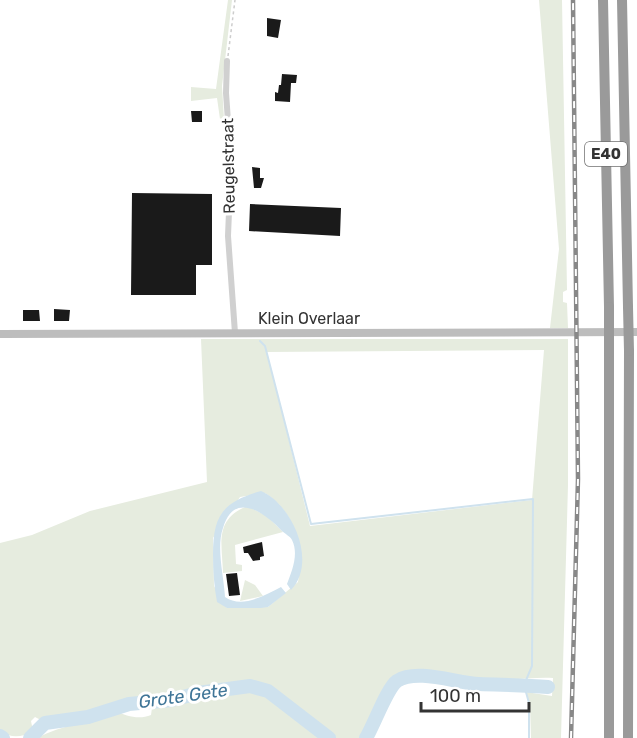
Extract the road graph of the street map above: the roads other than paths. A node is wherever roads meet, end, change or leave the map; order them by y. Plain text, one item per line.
1 (603, 0) edge
2 (622, 0) edge
3 (227, 61) road end
4 (637, 332) edge
5 (235, 333) junction
6 (0, 334) edge
7 (609, 738) edge
8 (628, 738) edge

1 - 7 highway, E40, bridge
2 - 8 highway, E40, bridge
3 - 5 street, Reugelstraat
4 - 5 main road, Klein Overlaar
5 - 6 main road, Klein Overlaar

